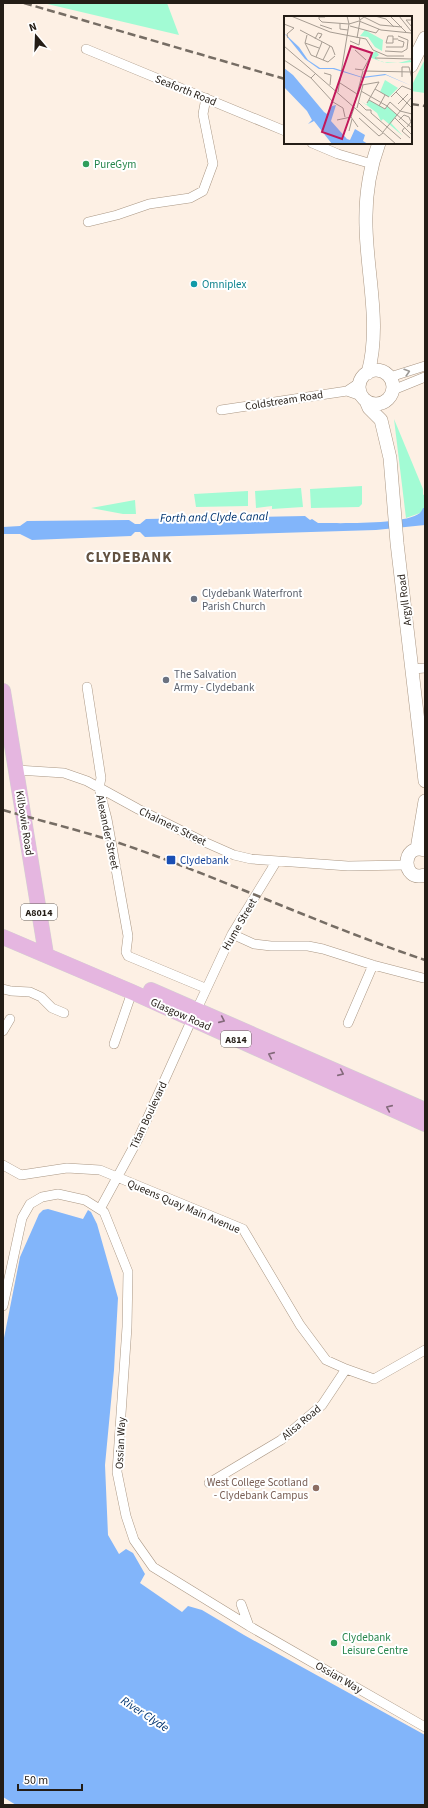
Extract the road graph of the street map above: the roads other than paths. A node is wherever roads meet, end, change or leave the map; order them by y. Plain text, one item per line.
1 (425, 38) edge
2 (86, 50) dead end
3 (412, 64) edge
4 (206, 98) junction
5 (284, 132) edge
6 (314, 144) edge
7 (378, 144) edge
8 (372, 164) junction
9 (88, 222) dead end
10 (373, 353) junction
11 (425, 366) edge
12 (368, 373) junction
13 (425, 377) edge
14 (389, 380) junction
15 (362, 394) junction
16 (384, 403) junction
17 (221, 410) dead end
18 (381, 420) junction
19 (419, 669) edge
20 (87, 687) dead end
21 (3, 691) edge
22 (17, 770) junction
23 (425, 781) edge
24 (99, 788) junction
25 (425, 801) edge
26 (421, 849) edge
27 (276, 862) junction
28 (406, 865) junction
29 (425, 875) edge
30 (3, 928) edge
31 (232, 934) junction
32 (3, 937) edge
33 (45, 950) junction
34 (373, 965) junction
35 (423, 978) dead end
36 (205, 988) junction
37 (3, 989) edge
38 (132, 992) junction
39 (64, 1013) dead end
40 (194, 1014) junction
41 (10, 1019) dead end
42 (348, 1023) dead end
43 (3, 1031) edge
44 (114, 1044) dead end
45 (424, 1108) edge
46 (425, 1124) edge
47 (3, 1165) edge
48 (118, 1178) junction
49 (100, 1209) junction
50 (3, 1306) edge
51 (425, 1350) edge
52 (346, 1369) junction
53 (209, 1482) dead end
54 (241, 1604) dead end
55 (249, 1626) junction
56 (425, 1727) edge

1 - 3 street
2 - 4 street, Seaforth Road
4 - 5 street, Seaforth Road
4 - 9 street
6 - 8 street
7 - 8 street
8 - 10 street
10 - 12 street
10 - 14 street
14 -> 11 street
12 - 14 street
12 - 15 street
13 - 14 street
14 - 16 street
15 - 16 street
15 - 17 street, Coldstream Road
15 - 18 street, Argyll Road
16 - 18 street, Argyll Road
18 - 19 street, Argyll Road
19 - 23 street, Argyll Road
20 - 24 street, Alexander Street
21 - 22 main road, Kilbowie Road / A8014
22 - 24 street, Chalmers Street
22 - 33 main road, Kilbowie Road / A8014
24 - 27 street, Chalmers Street
24 - 36 street, Alexander Street
25 - 26 street
26 - 28 street
27 - 28 street, Chalmers Street
27 - 31 street, Hume Street
28 - 29 street
30 - 33 main road, A814
31 - 34 street
31 - 36 street, Hume Street
32 - 33 main road, A814
33 - 38 main road, Glasgow Road / A814
33 - 40 main road, Glasgow Road / A814
34 - 35 street
34 - 42 street
36 - 40 street, Hume Street
37 - 39 street
38 - 40 main road, Glasgow Road / A814
38 - 44 street
40 -> 45 main road, Glasgow Road / A814
46 -> 40 main road, Glasgow Road / A814
40 - 48 street, Titan Boulevard
41 - 43 street
47 - 48 street, Queens Quay Main Avenue
48 - 49 street, Titan Boulevard
48 - 52 street, Queens Quay Main Avenue
49 - 50 street
49 - 55 street, Ossian Way
51 - 52 street
52 - 53 street, Alisa Road
54 - 55 street
55 - 56 street, Ossian Way

